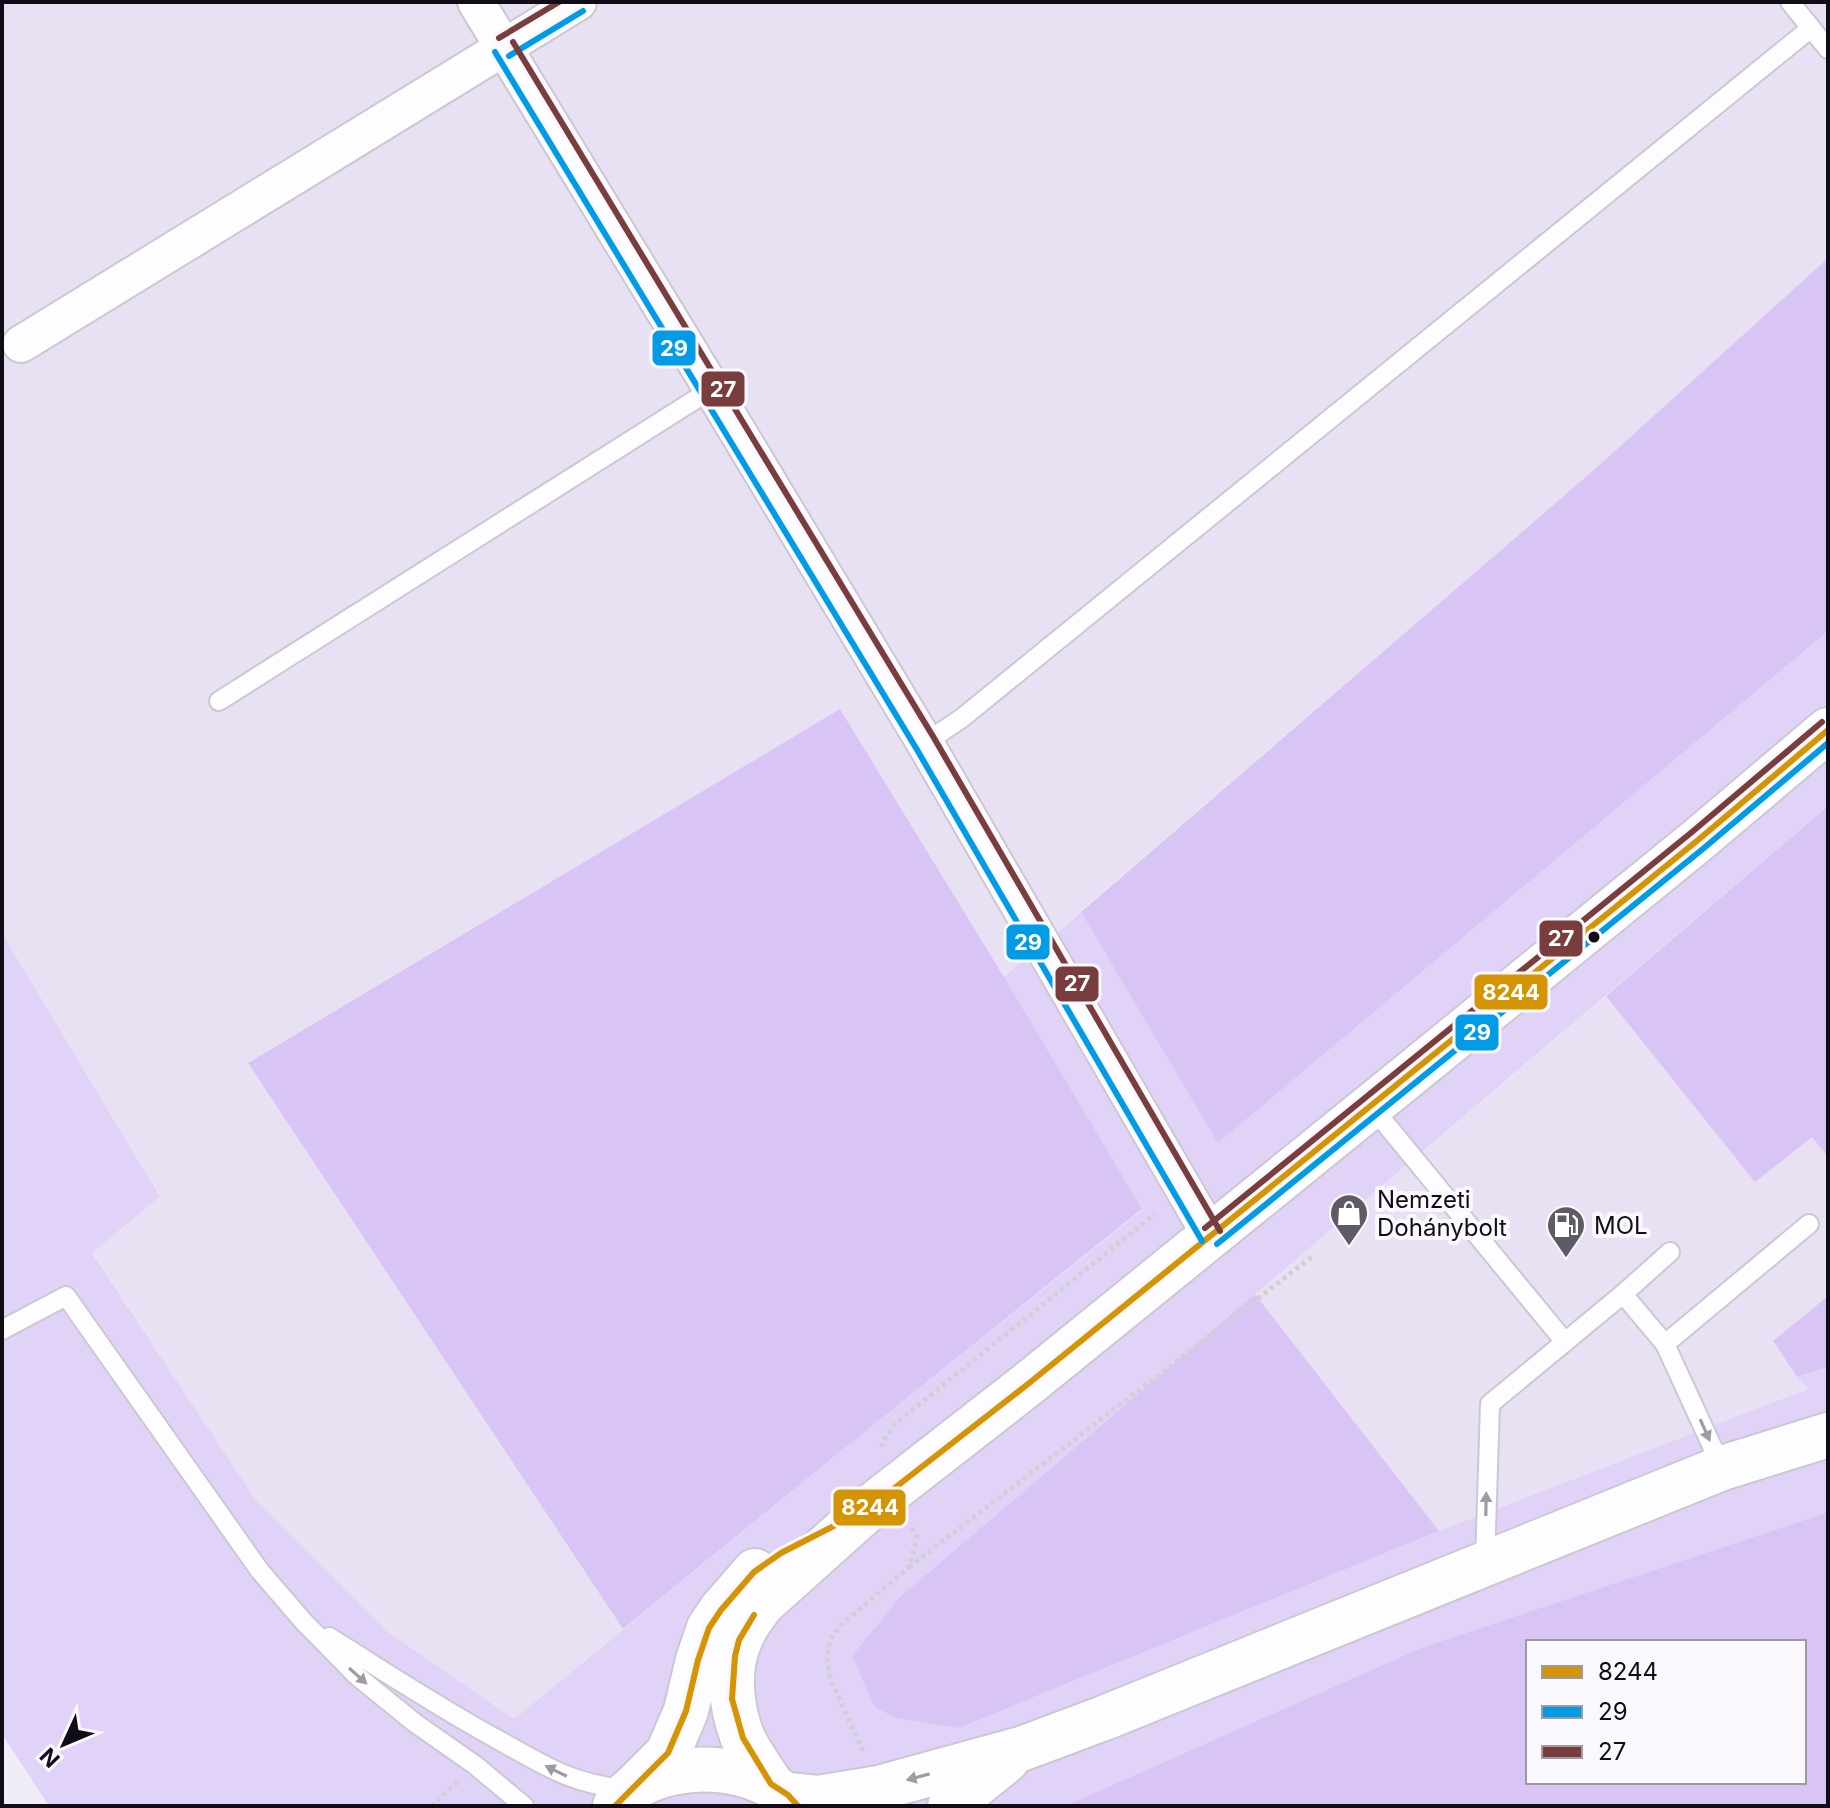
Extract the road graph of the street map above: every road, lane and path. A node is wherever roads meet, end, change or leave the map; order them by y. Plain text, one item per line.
1 (476, 2) edge
2 (578, 2) edge
3 (1790, 2) edge
4 (1811, 28) junction
5 (504, 47) junction
6 (1828, 49) edge
7 (12, 350) edge
8 (712, 389) junction
9 (219, 701) dead end
10 (1828, 730) edge
11 (925, 743) junction
12 (1371, 1106) junction
13 (1809, 1224) dead end
14 (1211, 1236) junction
15 (1670, 1252) dead end
16 (1313, 1256) dead end
17 (1623, 1294) junction
18 (2, 1330) edge
19 (1565, 1342) junction
20 (1665, 1344) junction
21 (1828, 1435) edge
22 (1722, 1468) junction
23 (869, 1508) junction
24 (1485, 1562) junction
25 (909, 1567) dead end
26 (303, 1621) junction
27 (1021, 1749) junction
28 (786, 1795) edge
29 (623, 1798) edge
30 (524, 1806) edge
31 (950, 1806) edge

1 - 5 street
2 - 5 street
3 - 4 lane
4 - 6 lane
4 - 11 lane
5 - 7 street
5 - 8 street
8 - 9 lane
8 - 11 street
10 - 12 street
11 - 14 street
12 - 14 street
12 - 19 lane
13 - 20 lane
14 - 23 street
15 - 17 lane
16 - 25 path
17 - 19 lane
17 - 20 lane
18 - 26 lane
24 -> 19 lane
20 -> 22 lane
21 - 22 street
22 - 24 street
23 - 28 street
23 - 29 street
24 - 27 street
29 -> 26 lane
26 -> 30 lane
27 -> 28 street
27 - 31 street
28 - 29 street

